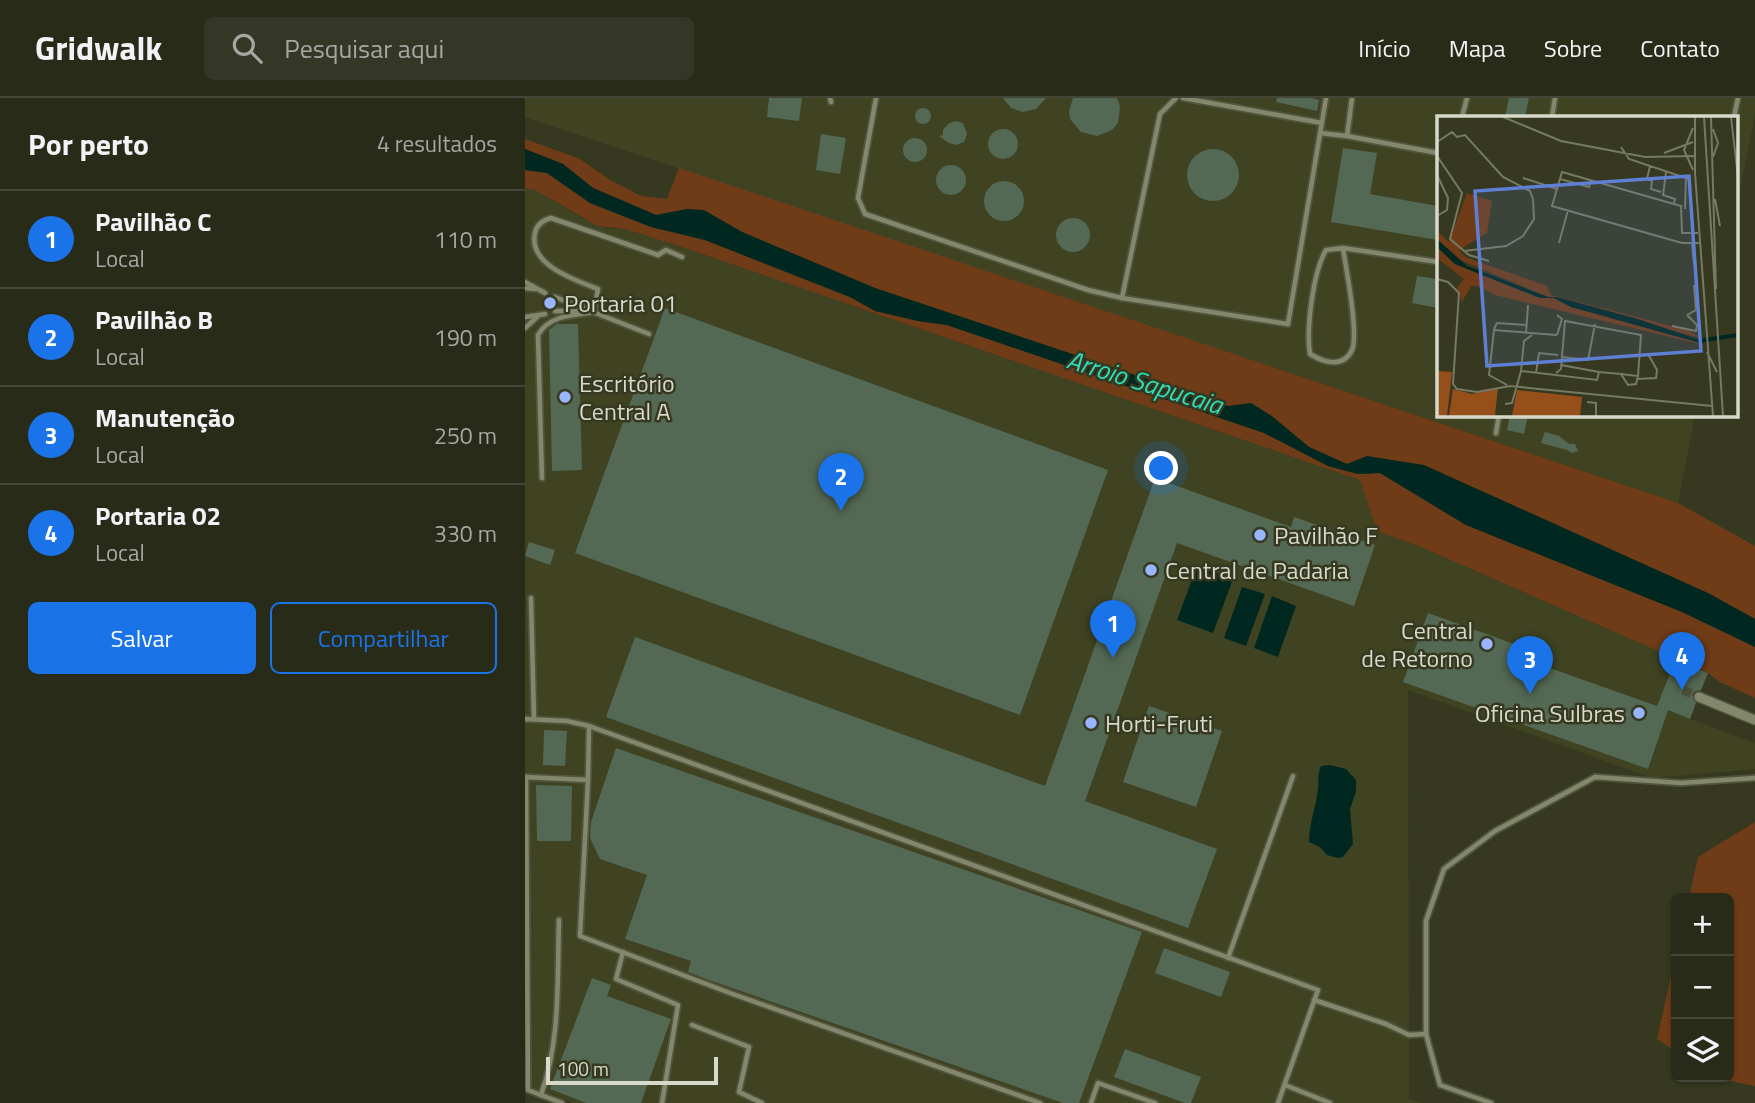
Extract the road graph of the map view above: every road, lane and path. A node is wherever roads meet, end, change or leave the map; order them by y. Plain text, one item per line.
1 (876, 98) edge
2 (1176, 98) edge
3 (1183, 98) edge
4 (1326, 98) edge
5 (1352, 98) edge
6 (1467, 98) edge
7 (1555, 98) edge
8 (1738, 98) edge
9 (1462, 116) edge
10 (1552, 116) edge
11 (1734, 116) edge
12 (1322, 123) junction
13 (1320, 133) junction
14 (1347, 136) junction
15 (1437, 153) edge
16 (1343, 247) junction
17 (682, 257) dead end
18 (1437, 262) edge
19 (525, 282) edge
20 (525, 288) edge
21 (536, 289) junction
22 (545, 293) dead end
23 (555, 297) dead end
24 (1122, 298) junction
25 (555, 311) dead end
26 (594, 312) junction
27 (545, 314) dead end
28 (538, 316) junction
29 (525, 317) edge
30 (525, 328) edge
31 (649, 334) dead end
32 (1499, 416) edge
33 (1496, 433) dead end
34 (542, 478) dead end
35 (531, 598) dead end
36 (1699, 697) tunnel mouth
37 (525, 719) edge
38 (534, 719) junction
39 (1755, 720) edge
40 (589, 726) junction
41 (1293, 776) dead end
42 (525, 777) edge
43 (1755, 778) edge
44 (587, 780) junction
45 (559, 920) dead end
46 (623, 952) junction
47 (1229, 958) junction
48 (1314, 1000) junction
49 (692, 1025) dead end
50 (1426, 1034) junction
51 (1285, 1085) junction
52 (541, 1095) junction
53 (562, 1103) edge
54 (662, 1103) edge
55 (762, 1103) edge
56 (1040, 1103) edge
57 (1091, 1103) edge
58 (1155, 1103) edge
59 (1278, 1103) edge
60 (1330, 1103) edge
61 (1492, 1103) edge

1 - 24 lane
2 - 24 lane
3 - 12 lane
4 - 12 lane
5 - 14 lane
6 - 9 lane
7 - 10 lane
8 - 11 lane
12 - 13 lane
13 - 14 lane
13 - 24 lane
14 - 15 lane
16 - 16 lane
16 - 18 lane
17 - 26 lane
19 - 21 lane
20 - 21 lane
21 - 22 lane
23 - 26 lane
25 - 26 lane
26 - 31 lane
26 - 34 lane
27 - 28 lane
28 - 29 lane
28 - 30 lane
32 - 33 lane
35 - 38 lane
36 - 39 street
37 - 38 lane
38 - 40 lane
40 - 44 lane
40 - 47 lane
41 - 47 lane
42 - 44 lane
42 - 52 lane
43 - 50 lane
44 - 46 lane
45 - 52 lane
46 - 54 lane
46 - 56 lane
47 - 48 lane
48 - 50 lane
48 - 51 lane
49 - 55 lane
50 - 61 lane
51 - 59 lane
51 - 60 lane
52 - 53 lane
57 - 58 lane

